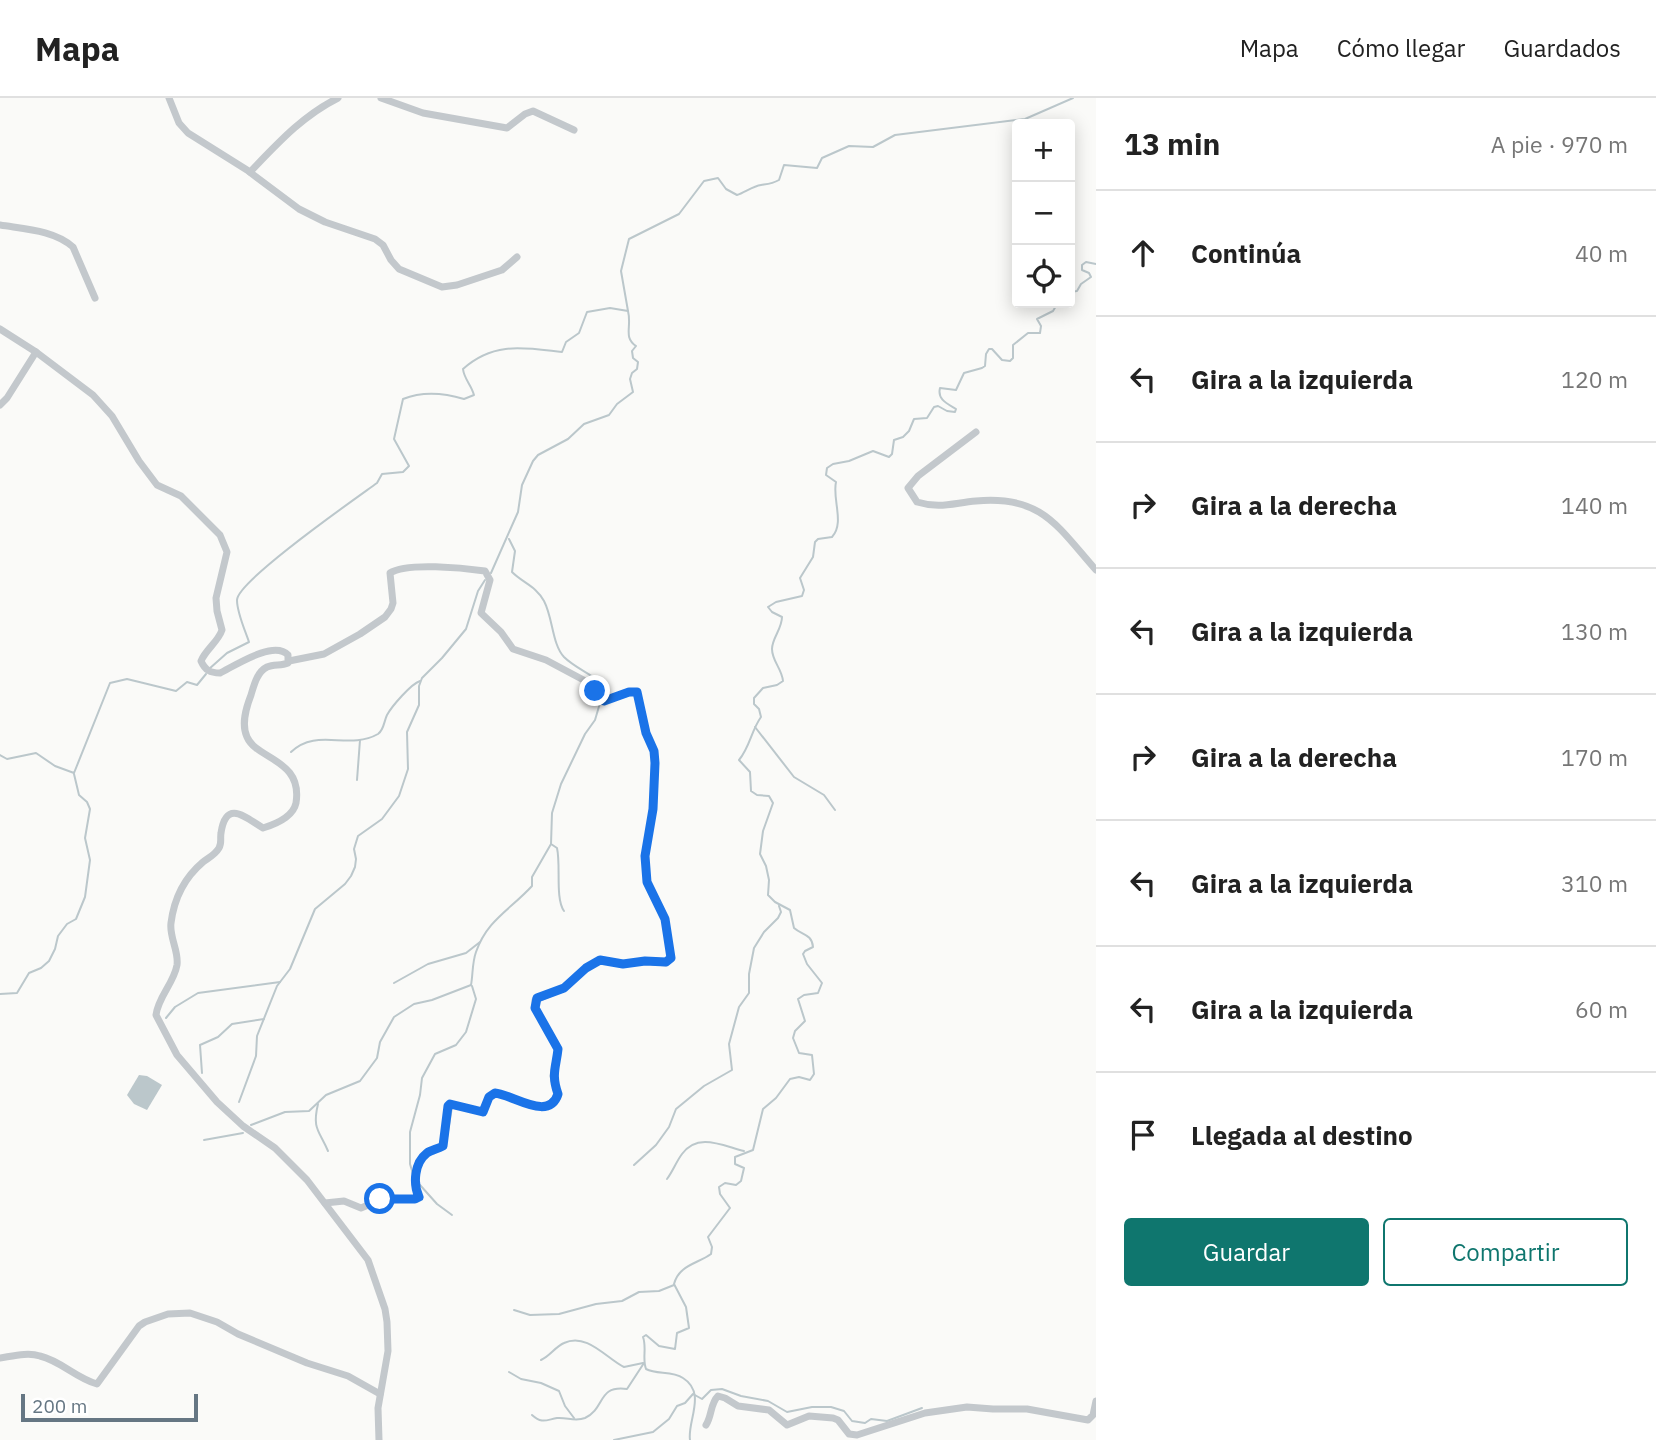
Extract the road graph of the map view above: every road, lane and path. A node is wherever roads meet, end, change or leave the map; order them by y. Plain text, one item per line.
1 (169, 98) edge
2 (338, 98) edge
3 (381, 98) edge
4 (574, 130) dead end
5 (250, 173) junction
6 (0, 225) edge
7 (517, 257) dead end
8 (95, 298) dead end
9 (0, 329) edge
10 (36, 352) junction
11 (0, 405) edge
12 (976, 432) dead end
13 (1096, 570) edge
14 (289, 661) junction
15 (325, 1203) junction
16 (0, 1358) edge
17 (380, 1394) junction
18 (1096, 1401) edge
19 (706, 1425) dead end
20 (379, 1440) edge

1 - 5 street
2 - 5 street
3 - 4 street
5 - 7 street
6 - 8 street
9 - 10 street
10 - 11 street
10 - 14 street
12 - 13 street
14 - 15 street
14 - 15 street
15 - 17 street
16 - 17 street
17 - 20 street
18 - 19 street

